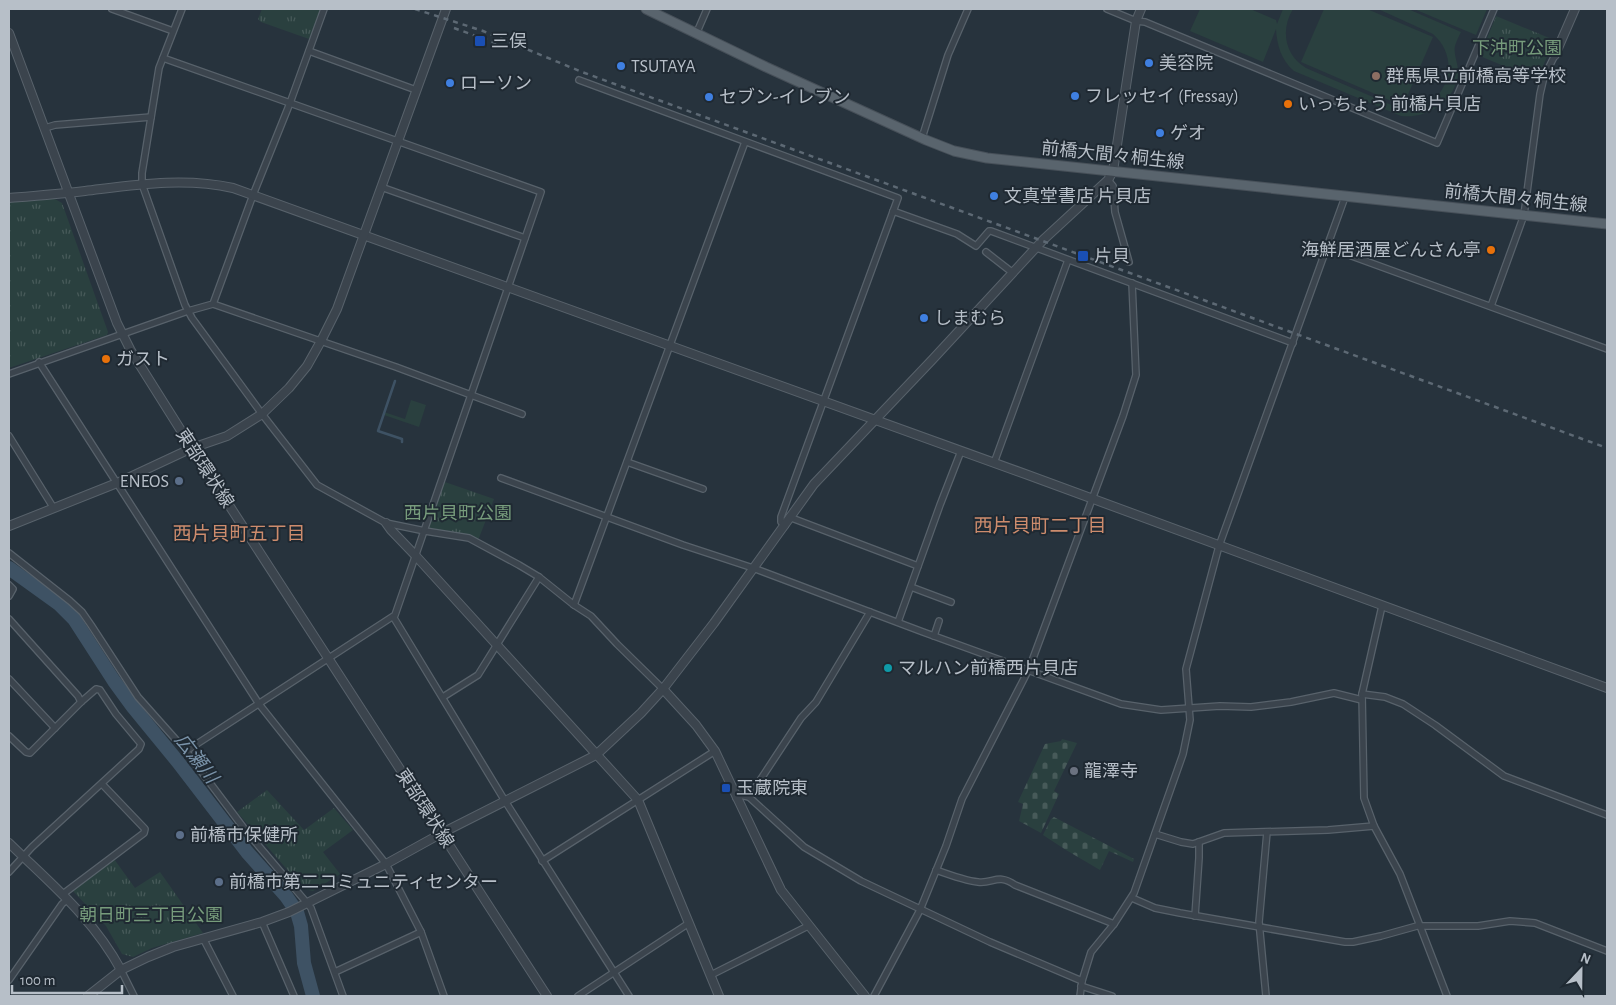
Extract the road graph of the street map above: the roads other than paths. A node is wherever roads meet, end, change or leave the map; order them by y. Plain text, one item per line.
1 (112, 9) edge
2 (182, 9) edge
3 (324, 9) edge
4 (445, 9) edge
5 (646, 9) edge
6 (707, 9) edge
7 (968, 9) edge
8 (1108, 9) edge
9 (1142, 9) edge
10 (1494, 9) edge
11 (1575, 9) edge
12 (1136, 21) junction
13 (173, 31) junction
14 (697, 32) junction
15 (9, 33) edge
16 (308, 51) junction
17 (1555, 55) joint
18 (163, 58) junction
19 (579, 80) dead end
20 (416, 90) junction
21 (290, 103) junction
22 (151, 117) junction
23 (45, 128) junction
24 (922, 138) junction
25 (399, 141) junction
26 (745, 142) junction
27 (1113, 171) junction
28 (1108, 180) junction
29 (142, 184) junction
30 (381, 187) junction
31 (68, 193) junction
32 (253, 195) junction
33 (1345, 197) junction
34 (9, 198) edge
35 (894, 211) junction
36 (1524, 215) junction
37 (1607, 224) edge
38 (363, 236) junction
39 (525, 238) junction
40 (1327, 246) junction
41 (1036, 248) junction
42 (986, 252) dead end
43 (1068, 260) junction
44 (1130, 262) dead end
45 (1012, 274) junction
46 (1132, 283) junction
47 (507, 287) junction
48 (213, 304) junction
49 (1491, 306) junction
50 (188, 311) junction
51 (122, 335) junction
52 (321, 341) junction
53 (1293, 343) junction
54 (670, 345) junction
55 (1607, 349) edge
56 (39, 362) junction
57 (9, 374) edge
58 (470, 396) junction
59 (824, 401) junction
60 (262, 414) junction
61 (522, 414) dead end
62 (874, 420) junction
63 (9, 436) edge
64 (192, 448) junction
65 (961, 451) junction
66 (627, 462) junction
67 (994, 463) junction
68 (501, 478) dead end
69 (117, 482) junction
70 (703, 489) dead end
71 (1093, 500) junction
72 (53, 507) junction
73 (607, 517) junction
74 (789, 517) junction
75 (386, 522) junction
76 (9, 526) edge
77 (785, 526) junction
78 (425, 531) junction
79 (1219, 546) junction
80 (9, 553) edge
81 (416, 555) junction
82 (918, 566) junction
83 (752, 568) junction
84 (540, 577) junction
85 (9, 584) edge
86 (911, 588) junction
87 (9, 596) edge
88 (952, 602) dead end
89 (574, 605) junction
90 (1382, 606) junction
91 (870, 612) junction
92 (394, 618) junction
93 (9, 620) edge
94 (939, 621) dead end
95 (898, 622) junction
96 (934, 636) junction
97 (497, 644) junction
98 (329, 659) junction
99 (1029, 669) junction
100 (9, 679) edge
101 (1607, 688) edge
102 (663, 689) junction
103 (443, 697) junction
104 (1362, 697) junction
105 (81, 702) junction
106 (259, 704) junction
107 (1189, 708) junction
108 (55, 728) junction
109 (9, 736) edge
110 (186, 751) junction
111 (715, 751) junction
112 (596, 755) junction
113 (102, 784) junction
114 (749, 796) junction
115 (736, 798) junction
116 (638, 800) junction
117 (505, 801) junction
118 (1607, 815) edge
119 (1374, 826) junction
120 (1267, 832) junction
121 (442, 833) junction
122 (1155, 834) junction
123 (1199, 842) junction
124 (9, 843) edge
125 (23, 857) junction
126 (542, 861) junction
127 (386, 864) junction
128 (936, 870) junction
129 (9, 872) edge
130 (66, 896) junction
131 (1132, 898) junction
132 (304, 904) junction
133 (920, 910) junction
134 (1195, 916) junction
135 (262, 922) junction
136 (689, 923) junction
137 (1114, 924) junction
138 (808, 926) junction
139 (1421, 926) junction
140 (1258, 927) junction
141 (421, 932) junction
142 (204, 940) junction
143 (1607, 952) edge
144 (121, 970) junction
145 (335, 972) junction
146 (614, 972) junction
147 (711, 976) junction
148 (9, 980) edge
149 (1081, 984) junction
150 (88, 996) edge
151 (134, 996) edge
152 (233, 996) edge
153 (294, 996) edge
154 (343, 996) edge
155 (444, 996) edge
156 (547, 996) edge
157 (578, 996) edge
158 (629, 996) edge
159 (719, 996) edge
160 (865, 996) edge
161 (874, 996) edge
162 (1080, 996) edge
163 (1112, 996) edge
164 (1266, 996) edge
165 (1447, 996) edge

1 - 13 street
2 - 13 street
3 - 16 street
4 - 20 street
5 - 14 main road, 前橋大間々桐生線
6 - 14 street
7 - 24 street
8 - 12 street
9 - 12 street
10 - 12 street
11 - 17 street
12 - 27 street
13 - 18 street
14 - 24 main road, 前橋大間々桐生線
15 - 23 street, 東部環状線
16 - 20 street
16 - 21 street
17 - 36 street
18 - 21 street
18 - 22 street
19 - 26 street
20 - 25 street
21 - 25 street
21 - 32 street
22 - 23 street
22 - 29 street
23 - 31 street, 東部環状線
24 - 27 main road, 前橋大間々桐生線
25 - 30 street
25 - 39 street
26 - 35 street
26 - 54 street
27 - 28 street
27 - 33 main road, 前橋大間々桐生線
28 - 41 street
28 - 44 street
29 - 31 street
29 - 32 street
29 - 50 street
30 - 38 street
30 - 39 street
31 - 34 street
31 - 51 street, 東部環状線
32 - 38 street
32 - 48 street
33 - 36 main road, 前橋大間々桐生線
33 - 40 street
35 - 41 street
35 - 59 street
36 - 37 main road, 前橋大間々桐生線
36 - 49 street
38 - 47 street
38 - 52 street
39 - 47 street
40 - 49 street
40 - 53 street
41 - 43 street
41 - 45 street
42 - 45 street
43 - 46 street
43 - 67 street
45 - 62 street
46 - 53 street
46 - 71 street
47 - 54 street
47 - 58 street
48 - 50 street
48 - 52 street
49 - 55 street
50 - 51 street
50 - 60 street
51 - 56 street
51 - 64 street, 東部環状線
52 - 58 street
52 - 60 street
53 - 79 street
54 - 59 street
54 - 66 street
56 - 57 street
56 - 69 street
58 - 61 street
58 - 78 street
59 - 62 street
59 - 77 street
60 - 64 street
60 - 75 street
62 - 65 street
62 - 74 street
63 - 72 street
64 - 69 street
64 - 98 street, 東部環状線
65 - 67 street
65 - 82 street
66 - 70 street
66 - 73 street
67 - 71 street
68 - 73 street
69 - 72 street
69 - 106 street
71 - 79 street
71 - 99 street
72 - 76 street
73 - 83 street
73 - 89 street
74 - 77 street
74 - 82 street
75 - 78 street
75 - 81 street
77 - 83 street
78 - 81 street
78 - 84 street
79 - 90 street
79 - 107 street
80 - 110 street
81 - 92 street
81 - 97 street
82 - 86 street
83 - 91 street
83 - 102 street
84 - 89 street
84 - 97 street
85 - 87 street
86 - 88 street
86 - 95 street
89 - 102 street
90 - 101 street
90 - 104 street
91 - 95 street
91 - 114 street
92 - 98 street
92 - 103 street
93 - 105 street
94 - 96 street
95 - 96 street
96 - 99 street
97 - 103 street
97 - 112 street
98 - 106 street
98 - 121 street, 東部環状線
99 - 107 street
99 - 128 street
100 - 108 street
102 - 111 street
102 - 112 street
103 - 117 street
104 - 107 street
104 - 118 street
104 - 119 street
105 - 108 street
105 - 113 street
106 - 110 street
106 - 127 street
107 - 122 street
108 - 109 street
110 - 132 street
111 - 115 street
111 - 116 street
112 - 116 street
112 - 117 street
113 - 125 street
113 - 130 street
114 - 115 street
114 - 133 street
115 - 138 street
116 - 126 street
116 - 136 street
117 - 121 street
117 - 126 street
119 - 120 street
119 - 139 street
120 - 123 street
120 - 140 street
121 - 127 street
121 - 156 street, 東部環状線
122 - 123 street
122 - 131 street
123 - 134 street
124 - 125 street
125 - 129 street
125 - 130 street
126 - 146 street
127 - 132 street
127 - 141 street
128 - 133 street
128 - 137 street
130 - 144 street
130 - 148 street
131 - 134 street
131 - 137 street
132 - 135 street
132 - 145 street
133 - 149 street
133 - 161 street
134 - 140 street
135 - 142 street
135 - 153 street
136 - 146 street
136 - 147 street
137 - 149 street
138 - 147 street
138 - 160 street
139 - 140 street
139 - 143 street
139 - 165 street
140 - 164 street
141 - 145 street
141 - 155 street
142 - 144 street
142 - 152 street
144 - 150 street
144 - 151 street
145 - 154 street
146 - 157 street
146 - 158 street
147 - 159 street
149 - 162 street
149 - 163 street

